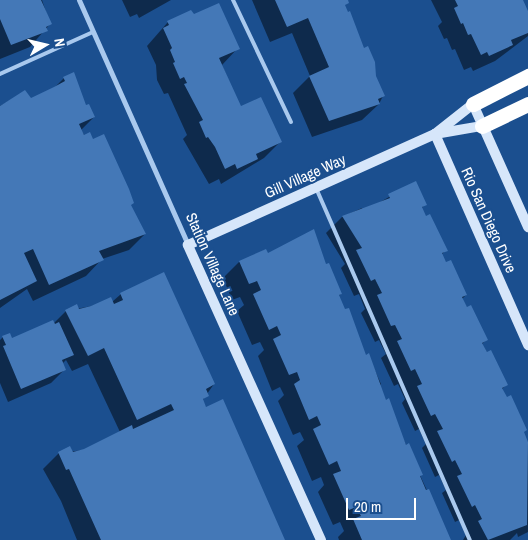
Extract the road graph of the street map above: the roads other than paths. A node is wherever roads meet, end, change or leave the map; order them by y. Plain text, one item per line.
1 (79, 0) edge
2 (233, 0) edge
3 (93, 32) junction
4 (0, 74) edge
5 (528, 76) edge
6 (473, 104) junction
7 (528, 104) edge
8 (291, 122) dead end
9 (482, 126) junction
10 (435, 134) junction
11 (316, 188) junction
12 (528, 227) edge
13 (188, 245) junction
14 (528, 345) edge
15 (321, 540) edge
16 (470, 540) edge

1 - 3 street, Station Village Lane
2 - 8 lane
3 - 4 lane
3 - 13 street, Station Village Lane
5 - 6 highway
6 - 9 street
6 - 10 street, Gill Village Way
7 - 9 highway
9 - 10 street, Gill Village Way
9 - 12 street
10 - 11 street, Gill Village Way
10 - 14 street, Rio San Diego Drive
11 - 13 street, Gill Village Way
11 - 16 lane
13 - 15 street, Station Village Lane

